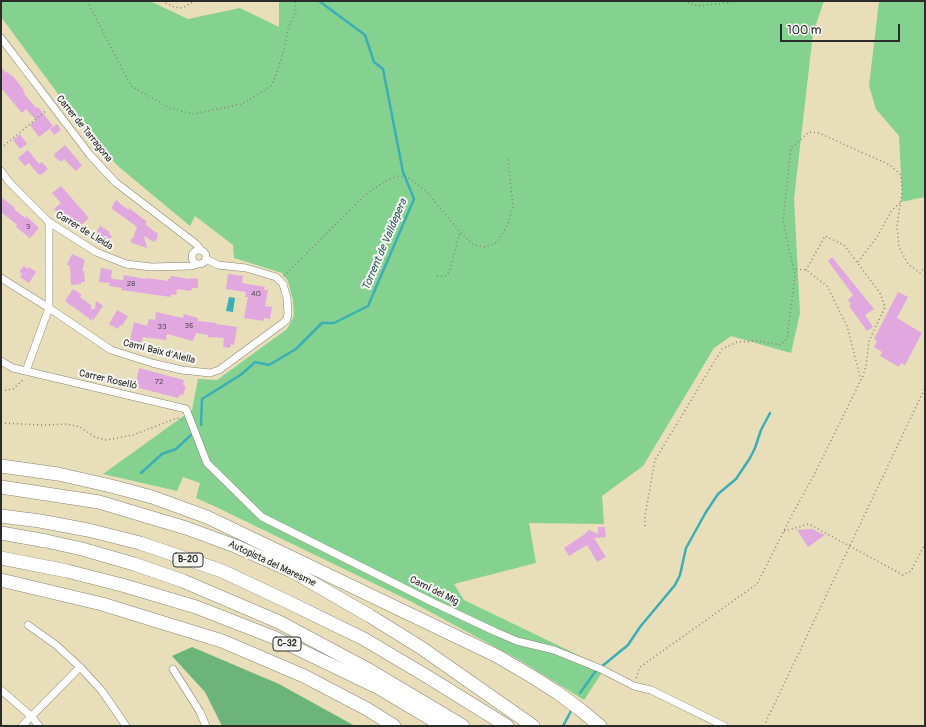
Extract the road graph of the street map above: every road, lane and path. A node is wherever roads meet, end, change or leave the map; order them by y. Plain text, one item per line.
1 (87, 1) edge
2 (162, 1) edge
3 (195, 1) edge
4 (295, 1) edge
5 (684, 1) edge
6 (741, 1) edge
7 (1, 38) edge
8 (52, 106) junction
9 (1, 148) edge
10 (508, 159) dead end
11 (1, 171) edge
12 (901, 202) junction
13 (49, 222) junction
14 (460, 232) junction
15 (182, 235) junction
16 (202, 251) junction
17 (193, 256) junction
18 (206, 259) junction
19 (857, 263) junction
20 (198, 264) junction
21 (176, 266) junction
22 (925, 267) edge
23 (794, 270) junction
24 (806, 270) junction
25 (436, 276) dead end
26 (1, 278) edge
27 (280, 280) junction
28 (49, 308) junction
29 (1, 361) edge
30 (28, 371) junction
31 (861, 380) junction
32 (925, 388) edge
33 (1, 391) edge
34 (186, 409) joint
35 (191, 422) junction
36 (1, 423) edge
37 (1, 466) edge
38 (1, 487) edge
39 (1, 516) edge
40 (645, 526) dead end
41 (784, 531) junction
42 (239, 532) junction
43 (1, 533) edge
44 (925, 544) edge
45 (850, 546) junction
46 (1, 558) edge
47 (1, 580) edge
48 (313, 583) junction
49 (1, 587) edge
50 (75, 597) junction
51 (28, 625) dead end
52 (80, 667) junction
53 (173, 669) dead end
54 (634, 686) junction
55 (1, 690) edge
56 (31, 716) junction
57 (22, 726) edge
58 (39, 726) edge
59 (126, 726) edge
60 (206, 726) edge
61 (394, 726) edge
62 (443, 726) edge
63 (463, 726) edge
64 (507, 726) edge
65 (533, 726) edge
66 (600, 726) edge
67 (724, 726) edge
68 (764, 726) edge

1 - 4 path
2 - 3 path
5 - 6 path
7 - 8 street, Carrer de Tarragona
8 - 9 path
8 - 15 street, Carrer de Tarragona
10 - 14 path
11 - 13 street, Carrer de Lleida
12 - 19 path
12 - 22 path
12 - 23 path
13 - 21 street, Carrer de Lleida
13 - 28 street
14 - 25 path
14 - 27 path
15 - 16 street, Carrer de Tarragona
15 - 17 street, Carrer de Tarragona
16 - 17 street
16 - 18 street
17 - 20 street
17 - 21 street, Carrer de Lleida
18 - 20 street
18 - 27 street
19 - 24 path
19 - 31 path
20 - 21 street, Carrer de Lleida
23 - 24 path
23 - 40 path
24 - 31 path
26 - 28 street, Camí Baix d'Alella
27 - 28 street, Camí Baix d'Alella
28 - 30 street
29 - 30 street, Carrer Roselló
30 - 33 path
30 - 34 street, Carrer Roselló
31 - 41 path
32 - 45 path
34 - 35 street, Camí del Mig
35 - 36 path
35 - 54 street, Camí del Mig
37 - 42 highway
38 - 48 highway, Autopista del Maresme
39 - 64 highway, B-20
41 - 45 path
41 - 54 path
42 - 48 highway
42 - 66 highway
43 - 63 highway, B-20
44 - 45 path
45 - 68 path
46 - 62 highway, C-32
47 - 50 highway
48 - 65 highway, Autopista del Maresme
49 - 50 highway
50 - 61 highway
51 - 52 street
52 - 56 street
52 - 59 street
53 - 60 street
54 - 67 street, Camí del Mig
55 - 56 street
56 - 57 street
56 - 58 street

